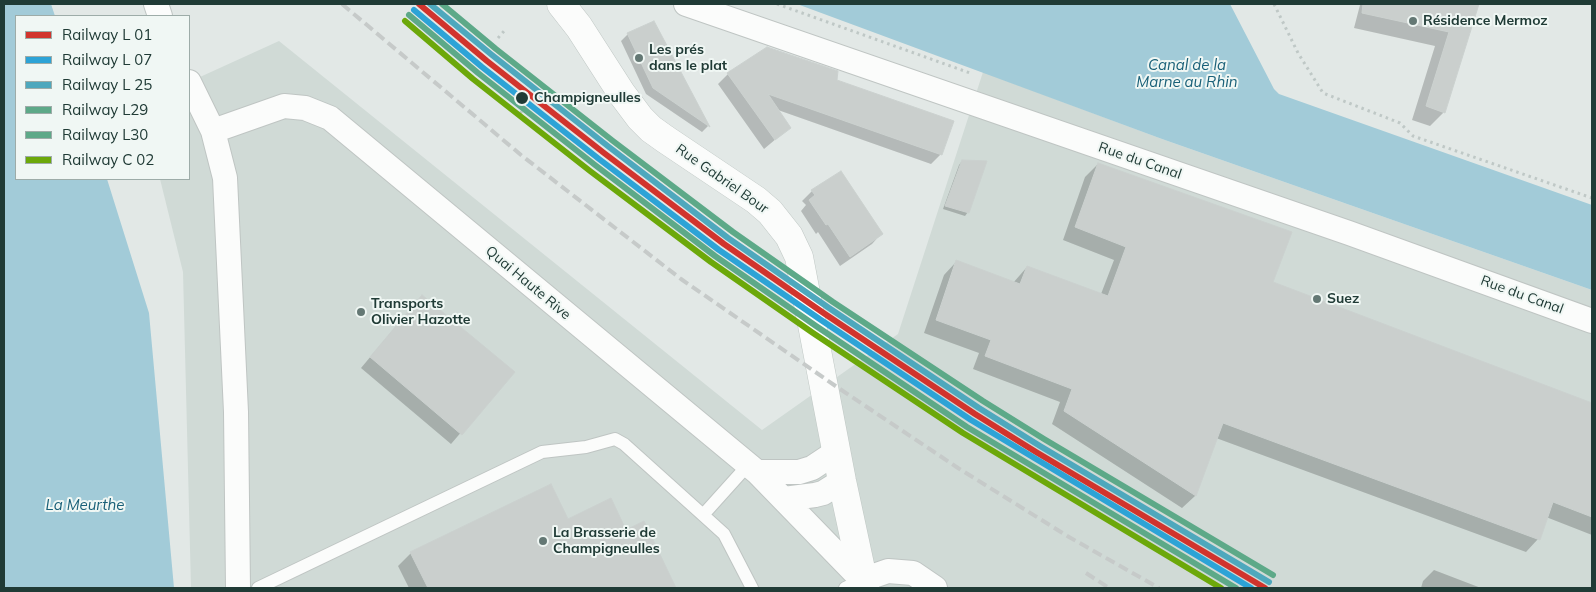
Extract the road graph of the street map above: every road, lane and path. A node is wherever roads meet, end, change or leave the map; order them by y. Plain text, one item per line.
1 (561, 4) edge
2 (686, 4) edge
3 (1274, 4) edge
4 (505, 30) dead end
5 (498, 38) dead end
6 (513, 62) dead end
7 (190, 84) edge
8 (518, 116) dead end
9 (213, 131) junction
10 (1592, 198) edge
11 (1592, 321) edge
12 (836, 452) junction
13 (753, 469) junction
14 (842, 481) junction
15 (784, 499) junction
16 (703, 515) junction
17 (857, 585) edge
18 (238, 588) edge
19 (258, 588) edge
20 (752, 588) edge
21 (935, 588) edge

1 - 12 main road, Rue Gabriel Bour
2 - 11 street, Rue du Canal
3 - 10 path
4 - 5 path
6 - 8 path
7 - 9 street
9 - 13 street, Quai Haute Rive
9 - 18 street
12 - 13 street
12 - 14 main road, Rue Gabriel Bour
13 - 15 street, Quai Haute Rive
13 - 16 lane
14 - 15 street
14 - 17 main road, Rue Gabriel Bour
15 - 17 street, Quai Haute Rive
16 - 19 lane
16 - 20 lane
17 - 21 street

